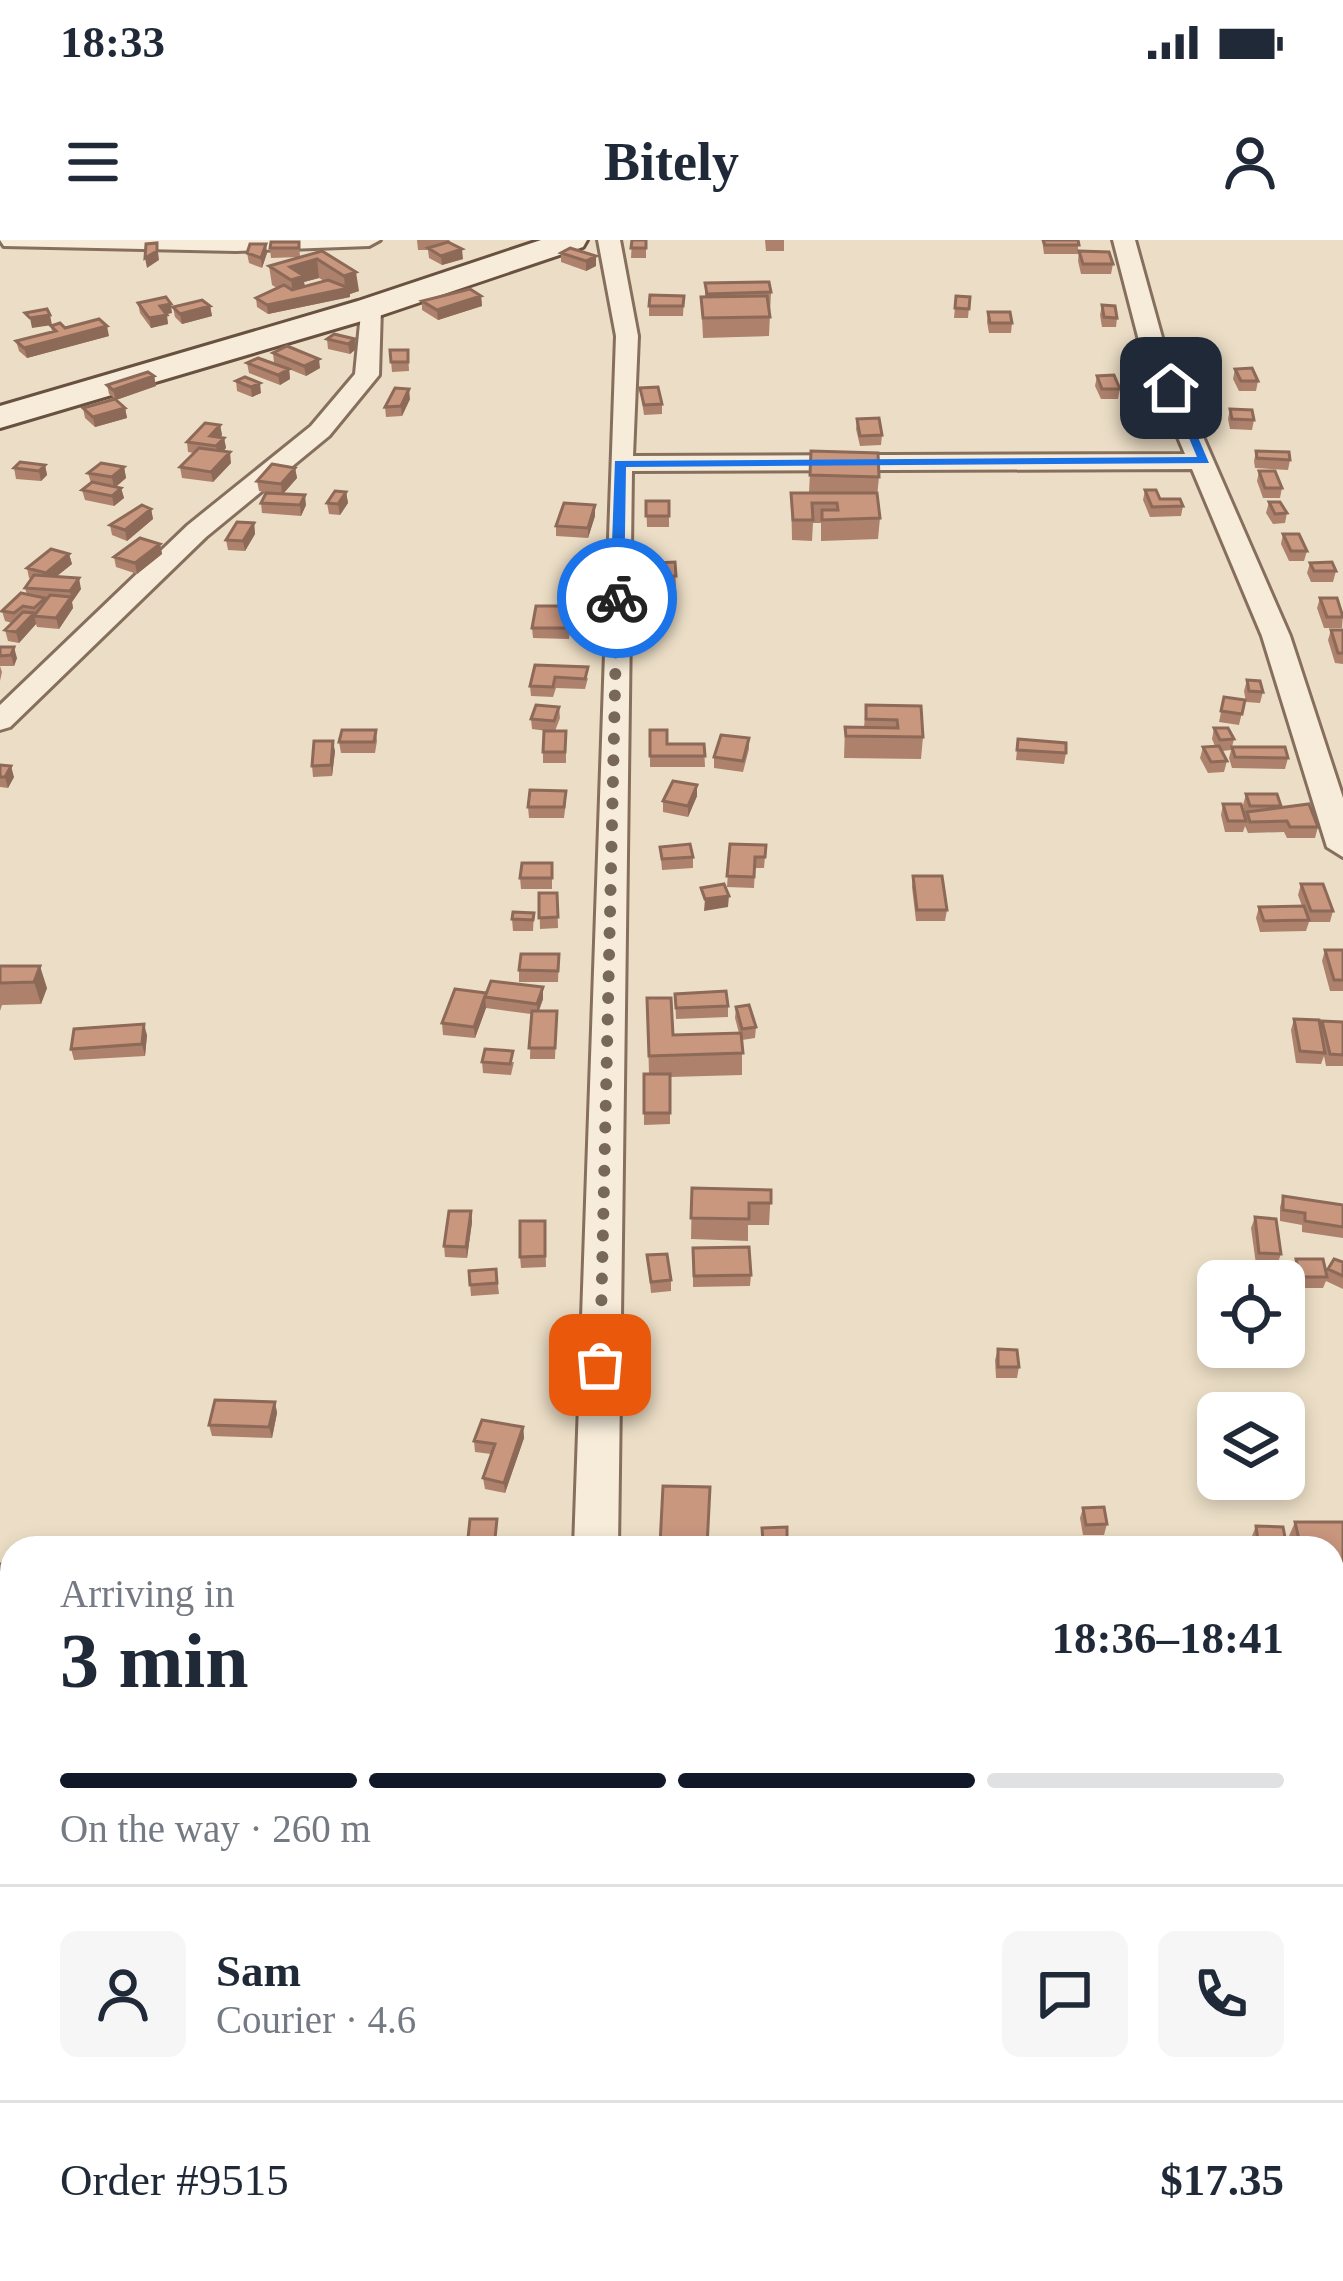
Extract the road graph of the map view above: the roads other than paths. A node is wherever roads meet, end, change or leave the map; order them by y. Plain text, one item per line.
1 (4, 240) edge
2 (369, 240) edge
3 (572, 240) edge
4 (609, 240) edge
5 (1124, 240) edge
6 (370, 308) junction
7 (0, 417) edge
8 (1205, 461) junction
9 (620, 464) junction
10 (0, 721) edge
11 (1343, 847) edge
12 (596, 1536) edge

1 - 2 street
3 - 6 street
4 - 9 street
5 - 8 street
6 - 7 street
6 - 10 street
8 - 9 street
8 - 11 street
9 - 12 street

